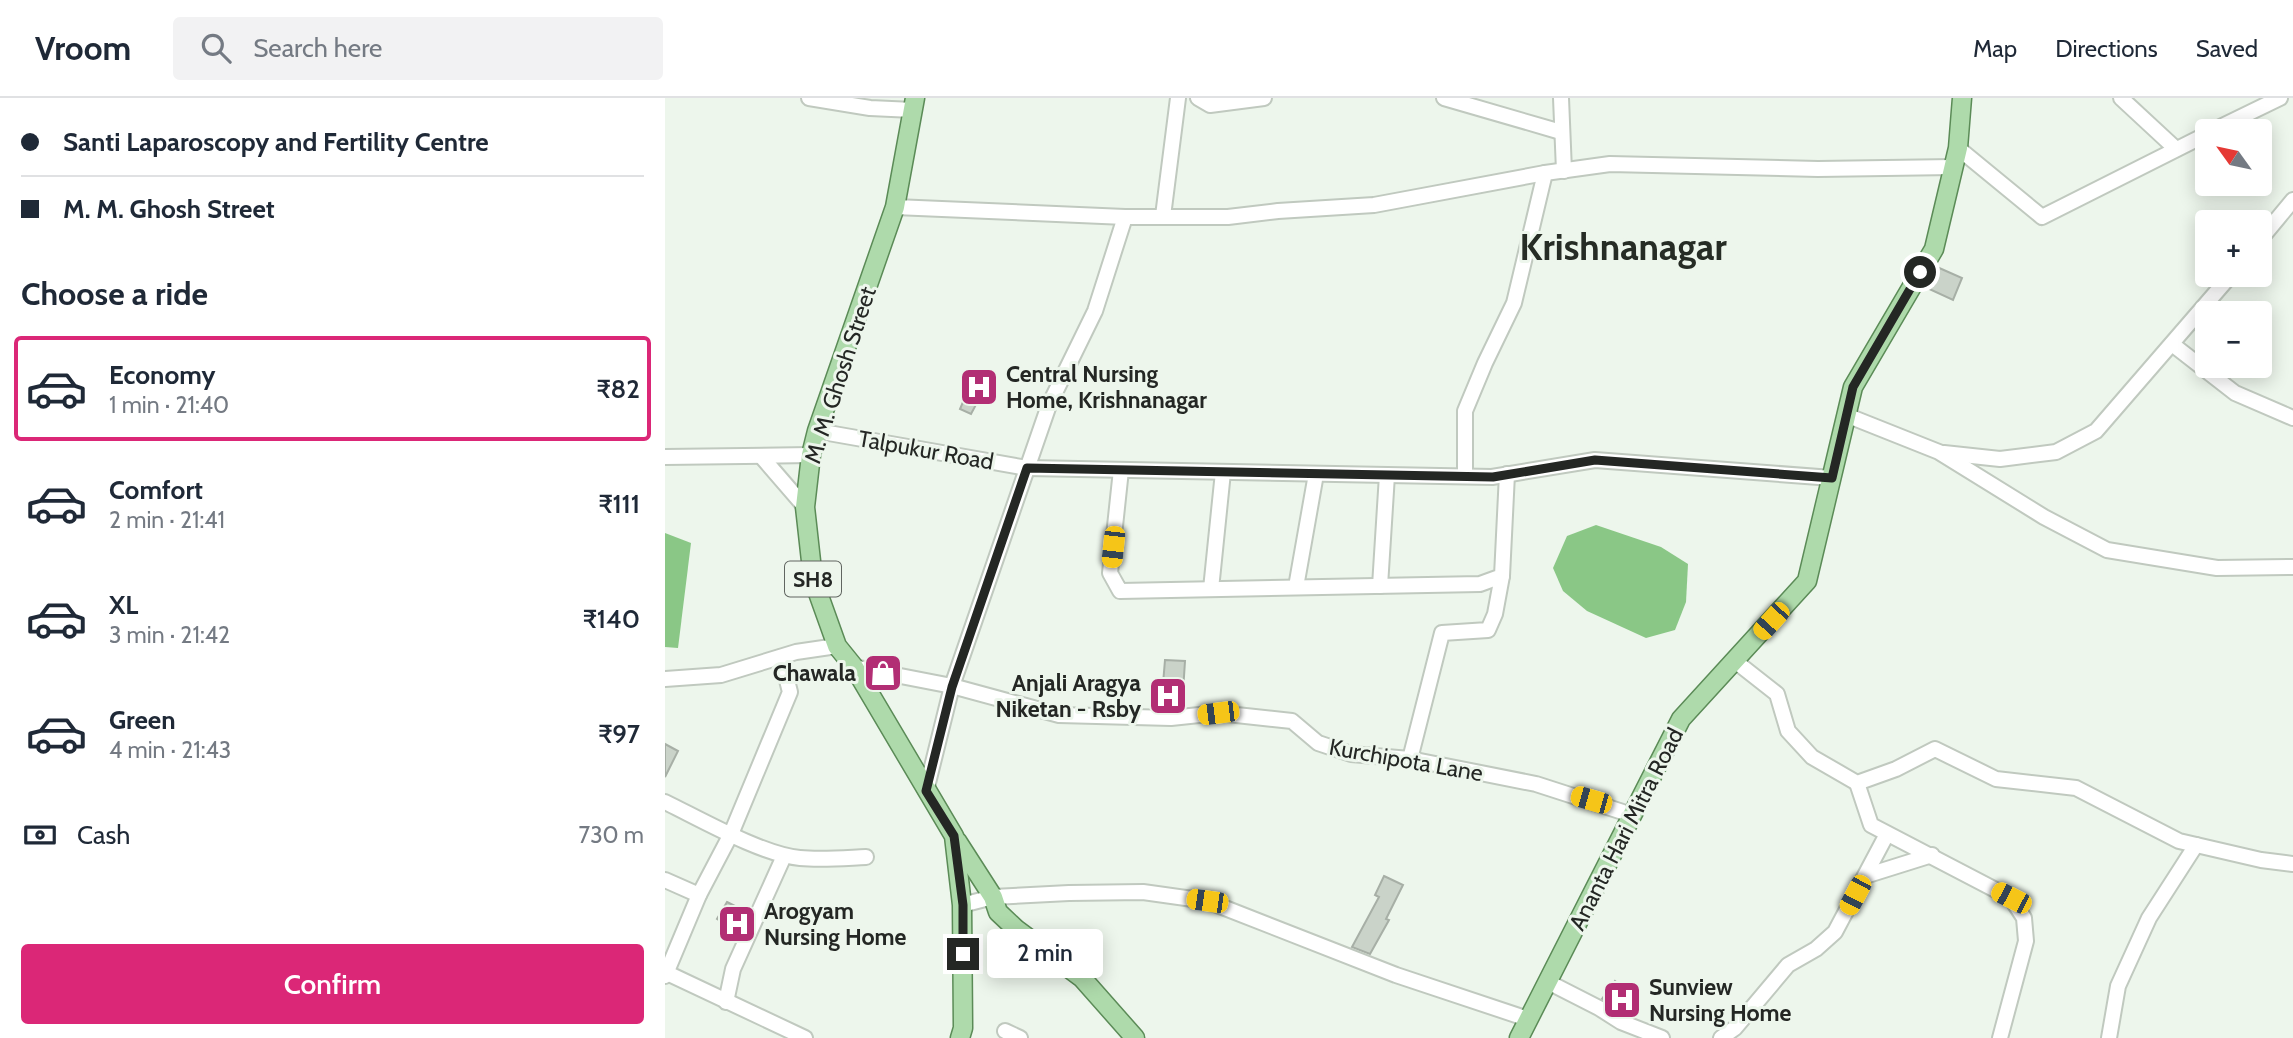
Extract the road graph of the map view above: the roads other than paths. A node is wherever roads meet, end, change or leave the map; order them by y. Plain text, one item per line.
1 (809, 98) edge
2 (1178, 98) edge
3 (1198, 98) edge
4 (1264, 98) edge
5 (1444, 98) edge
6 (1561, 98) edge
7 (1962, 98) edge
8 (2121, 98) edge
9 (2280, 98) edge
10 (914, 104) edge
11 (2237, 119) edge
12 (1561, 132) junction
13 (2195, 140) edge
14 (1958, 148) junction
15 (2176, 149) junction
16 (1953, 167) junction
17 (1564, 171) junction
18 (1545, 173) junction
19 (2293, 200) edge
20 (895, 207) junction
21 (1163, 216) junction
22 (1125, 217) junction
23 (2272, 225) edge
24 (2221, 287) edge
25 (2172, 344) junction
26 (1846, 415) junction
27 (2293, 418) edge
28 (817, 431) junction
29 (1939, 452) junction
30 (811, 455) junction
31 (761, 456) junction
32 (665, 457) edge
33 (1027, 468) junction
34 (1121, 470) junction
35 (1223, 472) junction
36 (1316, 474) junction
37 (1507, 474) junction
38 (1387, 475) junction
39 (1465, 476) junction
40 (1832, 478) junction
41 (804, 507) junction
42 (2293, 566) edge
43 (1502, 576) junction
44 (1380, 586) junction
45 (1296, 587) junction
46 (1211, 589) junction
47 (837, 646) junction
48 (781, 657) junction
49 (1735, 661) junction
50 (854, 667) junction
51 (665, 679) edge
52 (952, 687) junction
53 (1410, 760) junction
54 (1857, 783) junction
55 (926, 791) junction
56 (665, 802) edge
57 (1632, 815) junction
58 (731, 834) junction
59 (1887, 834) junction
60 (954, 836) junction
61 (2196, 845) junction
62 (1932, 855) junction
63 (784, 856) junction
64 (866, 858) dead end
65 (2293, 864) edge
66 (1865, 876) junction
67 (665, 880) edge
68 (699, 895) junction
69 (993, 897) junction
70 (963, 905) junction
71 (665, 973) edge
72 (1548, 982) junction
73 (726, 1002) junction
74 (1528, 1019) junction
75 (805, 1038) edge
76 (960, 1038) edge
77 (1135, 1038) edge
78 (1519, 1038) edge
79 (1662, 1038) edge
80 (1721, 1038) edge
81 (2000, 1038) edge
82 (2109, 1038) edge

1 - 10 street
2 - 21 street
3 - 4 street
5 - 12 street
6 - 12 street
7 - 14 main road, Ananta Hari Mitra Road
8 - 15 street
9 - 11 street
10 - 20 main road, M. M. Ghosh Street / SH8
12 - 17 street
13 - 15 street
14 - 15 street
14 - 16 main road, Ananta Hari Mitra Road
16 - 17 street
16 - 26 main road, Ananta Hari Mitra Road
17 - 18 street
18 - 21 street
18 - 39 street
19 - 23 street
20 - 22 street
20 - 28 main road, M. M. Ghosh Street / SH8
21 - 22 street
22 - 33 street
24 - 25 street
25 - 27 street
25 - 29 street
26 - 29 street
26 - 40 main road, Ananta Hari Mitra Road
28 - 30 main road, M. M. Ghosh Street / SH8
28 - 33 street, Talpukur Road
29 - 42 street
30 - 31 street
30 - 41 main road, M. M. Ghosh Street / SH8
31 - 32 street
31 - 41 street
33 - 34 street, Talpukur Road
33 - 52 street
34 - 35 street, Talpukur Road
34 - 46 street
35 - 36 street, Talpukur Road
35 - 46 street
36 - 38 street, Talpukur Road
36 - 45 street
37 - 39 street, Talpukur Road
37 - 40 street, Talpukur Road
37 - 43 street
38 - 39 street, Talpukur Road
38 - 44 street
40 - 49 main road, Ananta Hari Mitra Road
41 - 47 main road, M. M. Ghosh Street / SH8
43 - 44 street
43 - 53 street
44 - 45 street
45 - 46 street
47 - 48 street
47 - 50 main road, M. M. Ghosh Street / SH8
48 - 51 street
48 - 58 street
49 - 54 street
49 - 57 main road, Ananta Hari Mitra Road
50 - 52 street, Kurchipota Lane
50 - 55 main road, M. M. Ghosh Street / SH8
52 - 53 street, Kurchipota Lane
52 - 55 street
53 - 57 street, Kurchipota Lane
54 - 59 street
54 - 61 street
55 - 60 main road, M. M. Ghosh Street / SH8
56 - 58 street
57 - 72 main road, Ananta Hari Mitra Road
58 - 63 street
58 - 68 street
59 - 62 street
59 - 66 street
60 - 69 main road
60 - 70 main road, M. M. Ghosh Street / SH8
61 - 65 street
61 - 82 street
62 - 66 street
62 - 81 street
63 - 64 street
63 - 73 street
66 - 80 street
67 - 68 street
68 - 71 street
69 - 70 street
69 - 74 street
69 - 77 main road
70 - 76 main road, M. M. Ghosh Street / SH8
71 - 73 street
72 - 74 main road, Ananta Hari Mitra Road
72 - 79 street
73 - 75 street
74 - 78 main road, Ananta Hari Mitra Road

